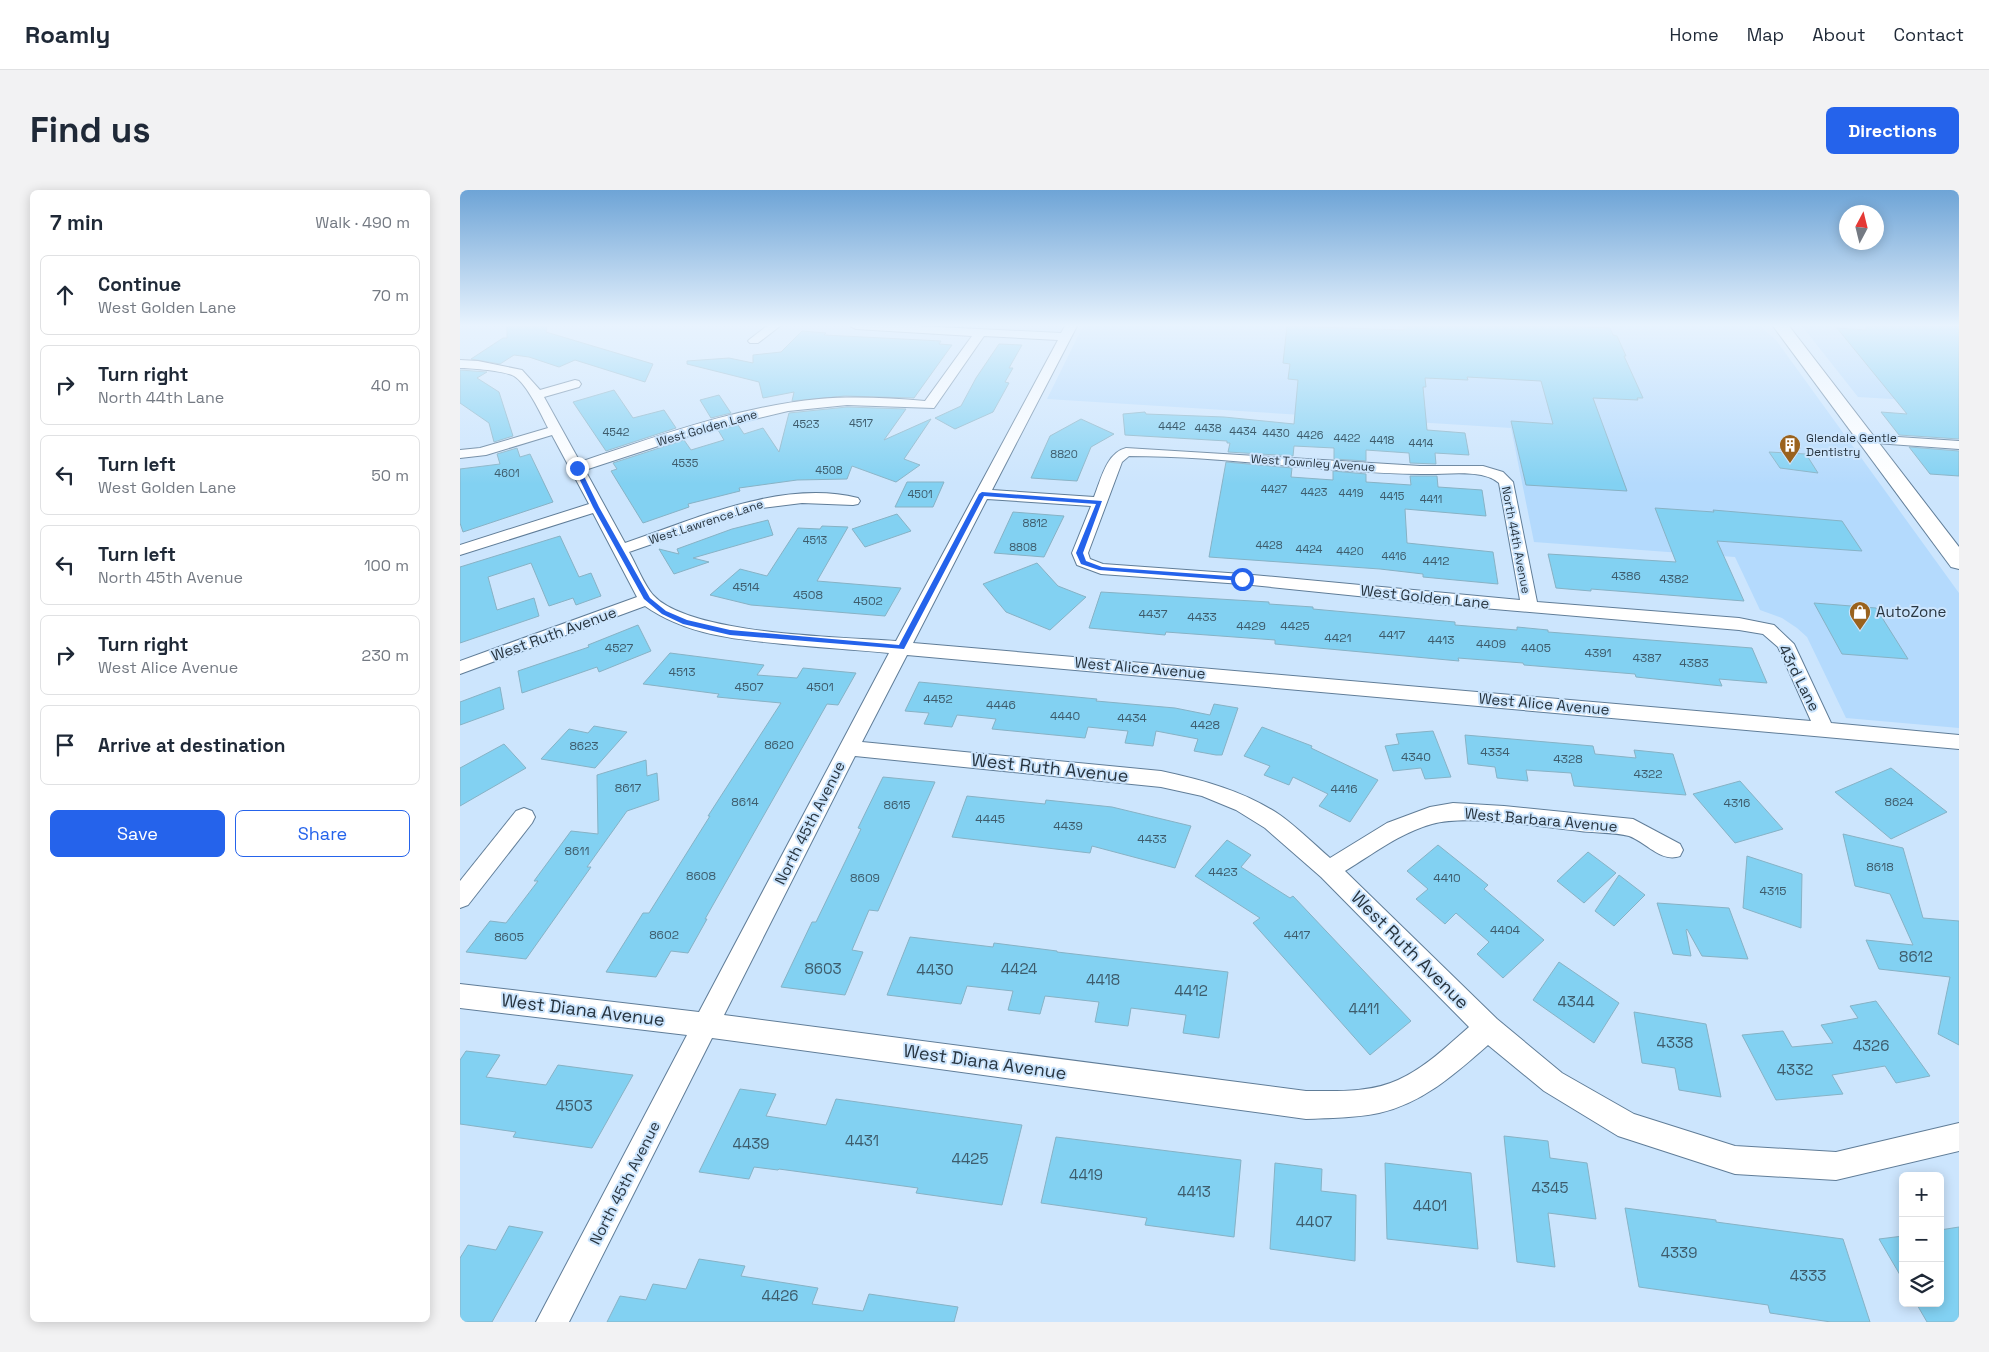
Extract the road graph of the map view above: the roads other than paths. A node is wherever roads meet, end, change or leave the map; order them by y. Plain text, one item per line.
1 (523, 379) edge
2 (948, 379) edge
3 (1043, 379) edge
4 (1820, 379) edge
5 (575, 384) dead end
6 (537, 395) junction
7 (555, 430) junction
8 (1866, 440) junction
9 (1959, 445) edge
10 (460, 454) edge
11 (577, 468) junction
12 (1498, 475) joint
13 (982, 494) junction
14 (853, 501) dead end
15 (1100, 502) junction
16 (596, 507) junction
17 (460, 550) edge
18 (619, 550) junction
19 (1959, 562) edge
20 (647, 599) junction
21 (1530, 607) junction
22 (1768, 629) joint
23 (901, 648) junction
24 (460, 668) edge
25 (1825, 730) junction
26 (1959, 742) edge
27 (849, 748) junction
28 (524, 817) dead end
29 (1672, 850) dead end
30 (1329, 870) junction
31 (460, 898) edge
32 (460, 996) edge
33 (706, 1025) junction
34 (1488, 1028) junction
35 (1959, 1137) edge
36 (552, 1322) edge

1 - 6 street, West Alice Avenue
2 - 11 street, West Golden Lane
3 - 13 street, North 45th Avenue
4 - 8 main road
5 - 6 street
6 - 7 street, West Alice Avenue
7 - 10 street
7 - 11 street, West Alice Avenue
8 - 9 street
8 - 19 main road
11 - 16 street, West Alice Avenue
12 - 15 street, West Townley Avenue
12 - 21 street, North 44th Avenue
13 - 15 street
13 - 23 street, North 45th Avenue
14 - 18 street, West Lawrence Lane
15 - 21 street, West Golden Lane
16 - 17 street
16 - 18 street, West Alice Avenue
18 - 20 street, West Alice Avenue
20 - 23 street, West Alice Avenue
20 - 24 street, West Ruth Avenue
21 - 22 street, West Golden Lane
22 - 25 street, 43rd Lane
23 - 25 street, West Alice Avenue
23 - 27 street, North 45th Avenue
25 - 26 street, West Alice Avenue
27 - 30 street, West Ruth Avenue
27 - 33 street, North 45th Avenue
28 - 31 street
29 - 30 street, West Barbara Avenue
30 - 34 street, West Ruth Avenue
32 - 33 street, West Diana Avenue
33 - 34 street, West Diana Avenue
33 - 36 street, North 45th Avenue
34 - 35 street, West Ruth Avenue

